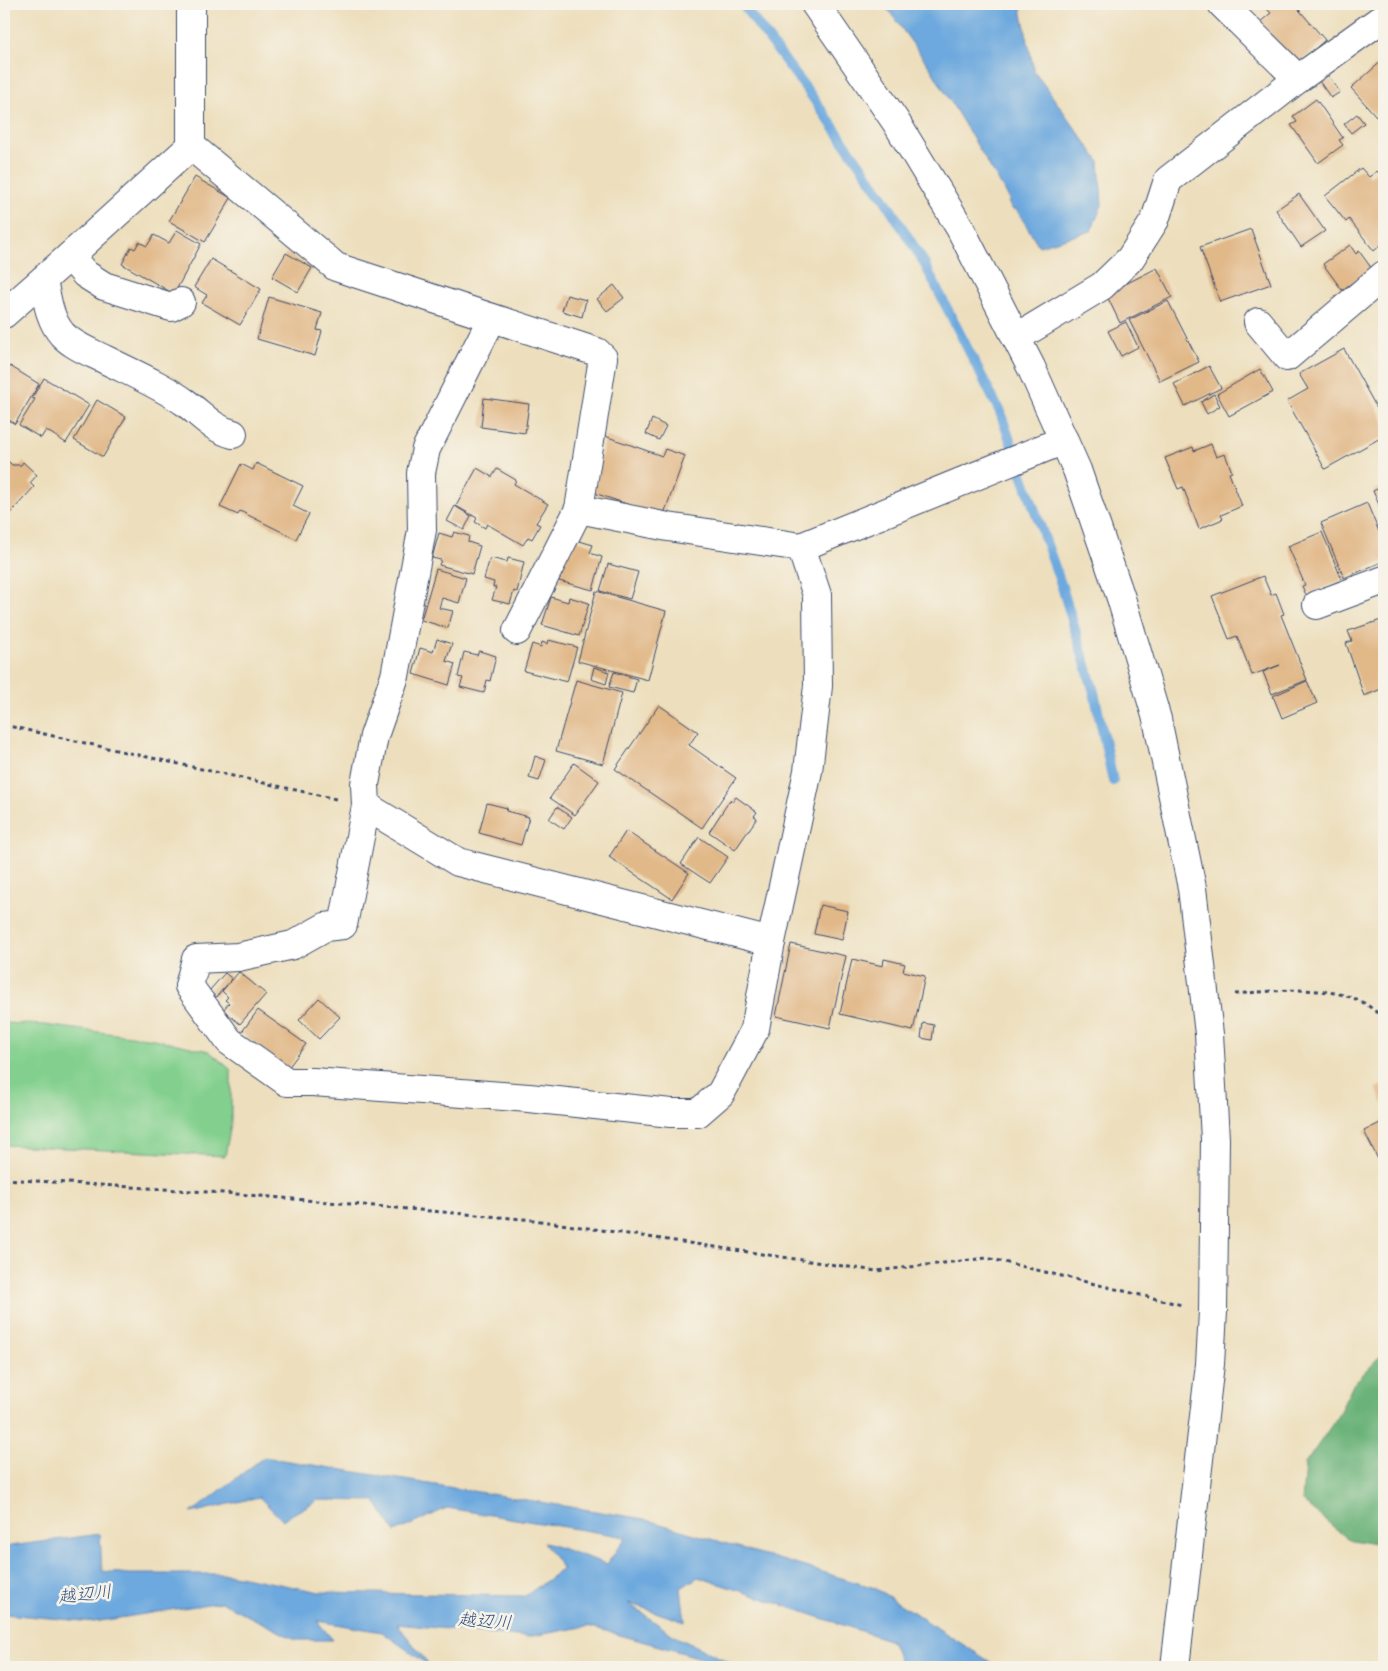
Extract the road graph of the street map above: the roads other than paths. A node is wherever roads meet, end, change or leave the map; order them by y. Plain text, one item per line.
1 (192, 4) edge
2 (815, 4) edge
3 (1222, 4) edge
4 (1384, 17) edge
5 (1298, 78) junction
6 (191, 146) junction
7 (70, 256) junction
8 (1384, 275) edge
9 (43, 280) junction
10 (181, 302) dead end
11 (4, 314) edge
12 (492, 318) junction
13 (1258, 322) dead end
14 (1016, 338) junction
15 (233, 434) dead end
16 (1064, 440) junction
17 (579, 510) junction
18 (801, 547) junction
19 (1384, 580) edge
20 (1317, 605) dead end
21 (517, 631) dead end
22 (366, 806) junction
23 (771, 942) junction
24 (1175, 1667) edge

1 - 6 street
2 - 14 street
3 - 5 street
4 - 5 street
5 - 14 street
6 - 7 street
6 - 12 street
7 - 9 street
7 - 10 street
8 - 13 street
9 - 11 street
9 - 15 street
12 - 17 street
12 - 22 street
14 - 16 street
16 - 18 street
16 - 24 street
17 - 18 street
17 - 21 street
18 - 23 street
19 - 20 street
22 - 23 street
22 - 23 street

